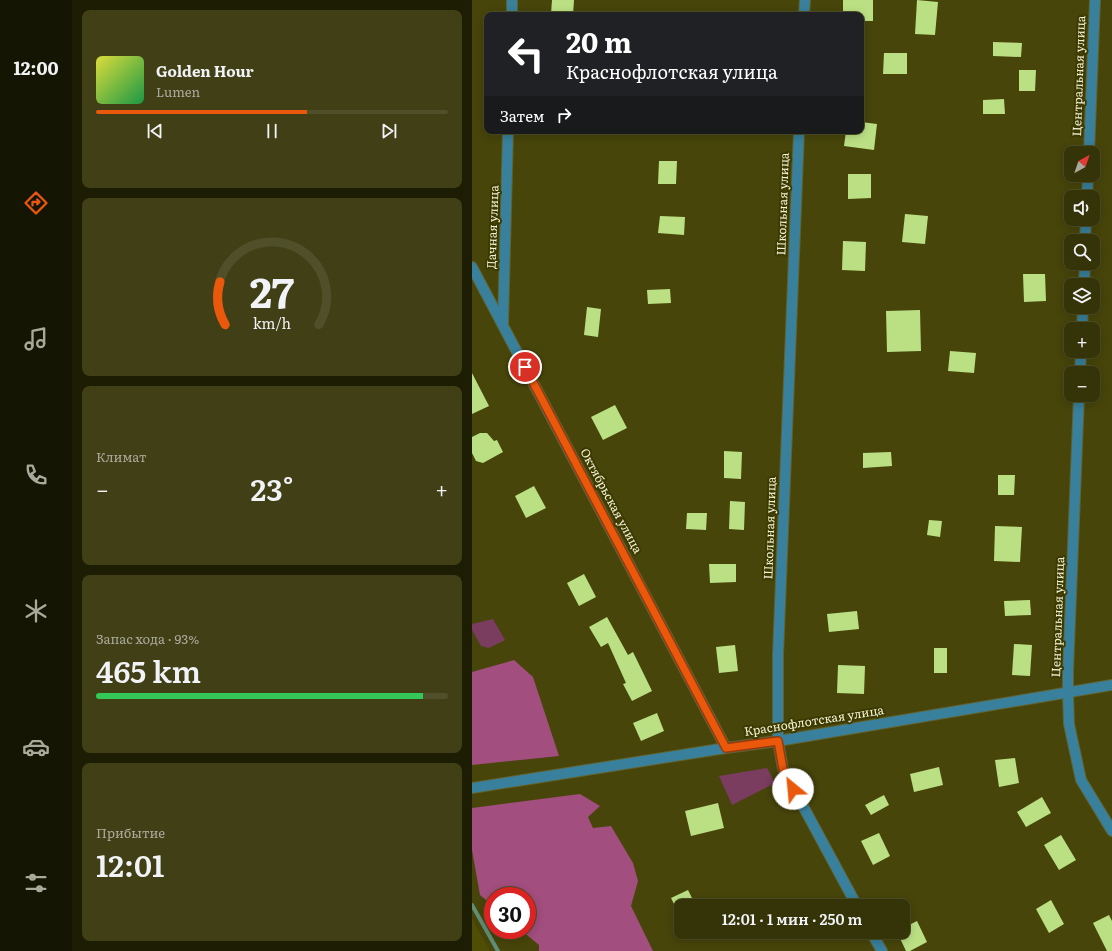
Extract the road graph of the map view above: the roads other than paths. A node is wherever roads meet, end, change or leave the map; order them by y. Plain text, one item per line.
1 (512, 0) edge
2 (805, 0) edge
3 (1095, 0) edge
4 (512, 12) edge
5 (804, 12) edge
6 (508, 134) edge
7 (799, 134) edge
8 (1089, 146) edge
9 (472, 267) edge
10 (503, 324) junction
11 (1079, 402) edge
12 (1112, 685) edge
13 (1068, 692) junction
14 (778, 741) junction
15 (726, 748) junction
16 (472, 788) edge
17 (1112, 831) edge
18 (853, 899) edge
19 (876, 939) edge
20 (882, 951) edge

1 - 4 street
2 - 5 street
3 - 8 street, Центральная улица
6 - 10 street, Дачная улица
7 - 14 street, Школьная улица
9 - 10 street, Октябрьская улица
10 - 15 street, Октябрьская улица
11 - 13 street, Центральная улица
12 - 13 street, Краснофлотская улица
13 - 14 street, Краснофлотская улица
13 - 17 street, Центральная улица
14 - 15 street, Краснофлотская улица
14 - 18 street, Школьная улица
15 - 16 street, Краснофлотская улица
19 - 20 street

